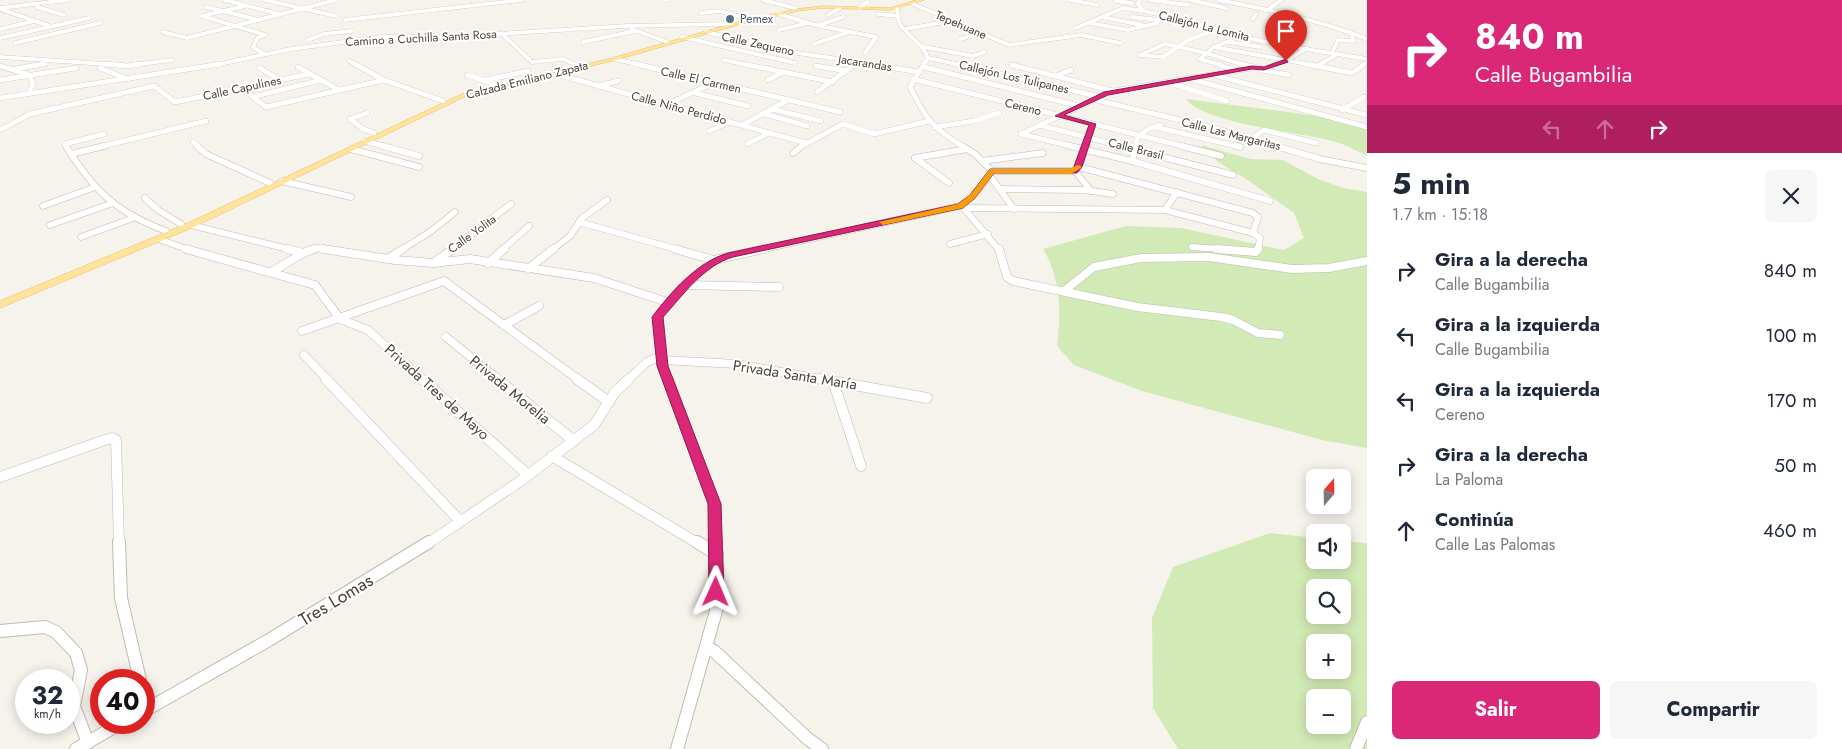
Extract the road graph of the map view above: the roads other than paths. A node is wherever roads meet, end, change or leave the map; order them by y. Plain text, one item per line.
1 (11, 0) edge
2 (44, 0) edge
3 (68, 0) edge
4 (225, 0) edge
5 (266, 0) edge
6 (336, 0) edge
7 (521, 0) edge
8 (763, 0) edge
9 (904, 0) edge
10 (922, 0) edge
11 (1070, 0) edge
12 (1150, 0) edge
13 (1190, 0) edge
14 (1220, 0) edge
15 (1281, 0) edge
16 (1116, 1) edge
17 (868, 2) dead end
18 (914, 2) edge
19 (1139, 2) edge
20 (48, 3) junction
21 (32, 5) junction
22 (1096, 5) dead end
23 (16, 6) junction
24 (246, 6) junction
25 (1188, 6) dead end
26 (206, 7) dead end
27 (0, 8) edge
28 (795, 8) junction
29 (840, 8) junction
30 (859, 8) junction
31 (1229, 8) dead end
32 (302, 9) junction
33 (893, 10) junction
34 (1268, 10) junction
35 (223, 11) junction
36 (1143, 11) junction
37 (701, 13) dead end
38 (1250, 13) dead end
39 (282, 14) junction
40 (780, 14) junction
41 (878, 14) dead end
42 (1256, 14) junction
43 (202, 16) joint
44 (292, 16) dead end
45 (336, 16) dead end
46 (1102, 17) junction
47 (1132, 17) dead end
48 (1160, 17) junction
49 (89, 18) dead end
50 (748, 19) junction
51 (1253, 19) dead end
52 (259, 20) junction
53 (950, 20) junction
54 (36, 22) junction
55 (270, 22) dead end
56 (100, 23) dead end
57 (809, 23) junction
58 (1090, 23) junction
59 (727, 24) junction
60 (236, 26) junction
61 (625, 26) junction
62 (818, 26) junction
63 (1144, 26) junction
64 (50, 27) junction
65 (1076, 28) dead end
66 (0, 29) edge
67 (905, 29) junction
68 (635, 30) junction
69 (779, 30) dead end
70 (1215, 30) junction
71 (349, 31) junction
72 (64, 32) junction
73 (163, 32) dead end
74 (706, 32) junction
75 (850, 32) junction
76 (1350, 32) junction
77 (501, 33) junction
78 (981, 33) junction
79 (1241, 36) junction
80 (876, 37) joint
81 (0, 38) edge
82 (684, 38) junction
83 (960, 39) dead end
84 (1367, 39) edge
85 (308, 40) dead end
86 (356, 40) junction
87 (350, 41) junction
88 (16, 42) dead end
89 (583, 42) dead end
90 (667, 42) junction
91 (1228, 42) junction
92 (1120, 43) dead end
93 (812, 46) joint
94 (771, 47) junction
95 (924, 47) junction
96 (1181, 47) junction
97 (1214, 47) junction
98 (1260, 47) dead end
99 (1308, 48) junction
100 (798, 52) junction
101 (985, 52) dead end
102 (1206, 52) junction
103 (865, 53) dead end
104 (1332, 53) junction
105 (264, 54) junction
106 (756, 54) junction
107 (811, 55) junction
108 (0, 57) edge
109 (928, 58) junction
110 (614, 59) junction
111 (172, 60) dead end
112 (724, 60) dead end
113 (348, 61) dead end
114 (1286, 61) junction
115 (60, 62) junction
116 (858, 62) junction
117 (1367, 62) edge
118 (795, 63) junction
119 (88, 64) junction
120 (0, 66) edge
121 (516, 66) dead end
122 (577, 66) junction
123 (816, 66) dead end
124 (1012, 66) dead end
125 (1049, 66) dead end
126 (298, 67) dead end
127 (924, 67) junction
128 (1317, 67) junction
129 (76, 68) dead end
130 (260, 68) dead end
131 (1022, 68) junction
132 (1252, 68) junction
133 (1260, 69) junction
134 (14, 70) junction
135 (492, 70) dead end
136 (1071, 70) dead end
137 (847, 71) junction
138 (1035, 71) junction
139 (1238, 71) junction
140 (919, 72) junction
141 (552, 73) junction
142 (781, 73) junction
143 (308, 74) junction
144 (468, 75) dead end
145 (1009, 75) junction
146 (1213, 75) junction
147 (29, 76) junction
148 (504, 76) junction
149 (1054, 76) junction
150 (1289, 76) dead end
151 (127, 79) junction
152 (1192, 79) junction
153 (0, 80) edge
154 (278, 80) junction
155 (321, 80) junction
156 (384, 80) junction
157 (486, 80) junction
158 (768, 80) dead end
159 (912, 80) junction
160 (618, 81) dead end
161 (833, 82) junction
162 (1099, 82) dead end
163 (1166, 82) junction
164 (713, 83) junction
165 (495, 84) junction
166 (1245, 84) junction
167 (1087, 85) junction
168 (599, 86) junction
169 (242, 88) junction
170 (198, 89) dead end
171 (339, 90) junction
172 (1232, 90) junction
173 (817, 92) dead end
174 (1113, 92) junction
175 (695, 93) junction
176 (29, 94) junction
177 (209, 96) junction
178 (252, 96) junction
179 (1364, 97) dead end
180 (0, 98) edge
181 (1098, 98) junction
182 (788, 100) junction
183 (443, 101) junction
184 (1227, 101) dead end
185 (1358, 102) junction
186 (668, 104) junction
187 (1367, 104) edge
188 (748, 106) dead end
189 (1079, 106) junction
190 (772, 109) junction
191 (1344, 110) junction
192 (840, 112) dead end
193 (367, 113) dead end
194 (999, 113) dead end
195 (765, 114) junction
196 (1367, 115) edge
197 (1058, 116) junction
198 (1329, 117) junction
199 (1172, 119) junction
200 (206, 121) dead end
201 (821, 121) dead end
202 (929, 121) junction
203 (730, 122) junction
204 (1093, 124) junction
205 (742, 125) junction
206 (1039, 125) junction
207 (808, 126) dead end
208 (935, 127) junction
209 (1155, 127) junction
210 (1367, 127) edge
211 (0, 130) edge
212 (709, 131) dead end
213 (769, 132) junction
214 (374, 133) junction
215 (104, 134) dead end
216 (1021, 134) joint
217 (1138, 136) junction
218 (1088, 137) junction
219 (1252, 138) junction
220 (365, 141) junction
221 (193, 142) dead end
222 (806, 143) junction
223 (1316, 143) dead end
224 (747, 144) dead end
225 (1240, 147) dead end
226 (1134, 148) junction
227 (350, 149) junction
228 (966, 149) junction
229 (1082, 150) junction
230 (793, 153) dead end
231 (1043, 153) dead end
232 (71, 154) junction
233 (419, 156) dead end
234 (1221, 156) dead end
235 (982, 161) junction
236 (1132, 161) junction
237 (419, 167) dead end
238 (1367, 168) edge
239 (1077, 169) junction
240 (991, 174) junction
241 (1233, 175) dead end
242 (282, 181) junction
243 (270, 183) junction
244 (949, 183) dead end
245 (95, 187) junction
246 (1002, 190) junction
247 (1091, 191) junction
248 (1177, 192) junction
249 (1236, 193) junction
250 (1113, 194) dead end
251 (145, 198) dead end
252 (352, 198) dead end
253 (607, 200) dead end
254 (1270, 201) dead end
255 (113, 203) junction
256 (511, 204) dead end
257 (43, 206) dead end
258 (1230, 206) junction
259 (963, 207) junction
260 (1014, 209) junction
261 (1165, 210) junction
262 (455, 212) dead end
263 (133, 218) junction
264 (579, 222) junction
265 (181, 224) junction
266 (50, 225) dead end
267 (191, 225) junction
268 (528, 226) dead end
269 (166, 231) junction
270 (1253, 233) junction
271 (988, 234) junction
272 (81, 237) dead end
273 (159, 239) junction
274 (950, 244) dead end
275 (1192, 247) dead end
276 (303, 253) junction
277 (390, 258) junction
278 (714, 260) junction
279 (1367, 261) edge
280 (97, 263) junction
281 (433, 263) junction
282 (488, 263) junction
283 (528, 269) junction
284 (273, 271) junction
285 (62, 277) junction
286 (686, 285) junction
287 (779, 287) dead end
288 (1064, 291) junction
289 (0, 300) edge
290 (670, 303) junction
291 (0, 305) edge
292 (539, 306) dead end
293 (339, 318) junction
294 (504, 325) junction
295 (302, 331) dead end
296 (1280, 335) dead end
297 (446, 338) dead end
298 (304, 354) dead end
299 (661, 358) junction
300 (834, 381) junction
301 (928, 398) dead end
302 (609, 402) junction
303 (574, 441) junction
304 (552, 456) junction
305 (861, 466) dead end
306 (0, 477) edge
307 (525, 477) junction
308 (460, 521) junction
309 (717, 554) junction
310 (0, 631) edge
311 (706, 647) junction
312 (137, 669) edge
313 (155, 705) edge
314 (1367, 722) edge
315 (102, 734) edge
316 (82, 746) edge
317 (676, 749) edge
318 (822, 749) edge
319 (1356, 749) edge

1 - 23 street
2 - 20 street
3 - 20 street
4 - 24 street
5 - 24 street
5 - 32 street
6 - 32 street
7 - 71 street
8 - 28 street
9 - 18 street, Tepehuane
10 - 18 main road, Calzada Emiliano Zapata
11 - 22 street
12 - 25 street
13 - 31 street
14 - 34 street
15 - 34 street
16 - 19 street
17 - 30 street
18 - 33 main road, Calzada Emiliano Zapata
18 - 53 street, Tepehuane
19 - 36 street, Callejón La Lomita
20 - 21 street
21 - 23 street
21 - 54 street
23 - 27 street
24 - 35 street
24 - 39 street
26 - 35 street
27 - 54 street
28 - 30 main road, Calzada Emiliano Zapata
28 - 50 main road, Calzada Emiliano Zapata
29 - 33 main road, Calzada Emiliano Zapata
29 - 40 main road, Calzada Emiliano Zapata
29 - 62 street
30 - 33 main road, Calzada Emiliano Zapata
32 - 39 street
32 - 45 street
33 - 41 street
33 - 67 street
34 - 42 street
34 - 76 street
35 - 43 street
35 - 52 street
36 - 46 street
36 - 48 street, Callejón La Lomita
37 - 50 street
38 - 42 street
39 - 44 street
39 - 52 street
40 - 57 street
40 - 74 main road, Calzada Emiliano Zapata
42 - 51 street
43 - 60 street
46 - 58 street
46 - 63 street
47 - 48 street
48 - 63 street
48 - 70 street, Callejón La Lomita
49 - 64 street
50 - 59 main road, Calzada Emiliano Zapata
52 - 55 street
52 - 60 street
53 - 67 street
53 - 78 street, Tepehuane
54 - 64 street
54 - 66 street
56 - 72 street
57 - 62 street
57 - 69 street
58 - 63 street
58 - 65 street
59 - 61 street, Camino a Cuchilla Santa Rosa
59 - 82 main road, Calzada Emiliano Zapata
60 - 73 street
60 - 105 street
61 - 68 street
61 - 77 street, Camino a Cuchilla Santa Rosa
62 - 75 street
64 - 72 street
64 - 81 street
67 - 95 street
68 - 89 street
68 - 90 street
70 - 79 street, Callejón La Lomita
70 - 96 street
71 - 85 street
71 - 86 street
71 - 87 street
72 - 88 street
74 - 82 main road, Calzada Emiliano Zapata
74 - 94 street, Calle Zequeno
75 - 80 street
75 - 93 street
76 - 84 street
76 - 104 street
77 - 86 street, Camino a Cuchilla Santa Rosa
77 - 122 street
78 - 83 street
78 - 92 street, Tepehuane
79 - 91 street
79 - 99 street, Callejón La Lomita
80 - 103 street
82 - 90 main road, Calzada Emiliano Zapata
82 - 106 street
82 - 110 main road, Calzada Emiliano Zapata
86 - 87 street, Camino a Cuchilla Santa Rosa
87 - 105 street, Camino a Cuchilla Santa Rosa
90 - 122 main road, Calzada Emiliano Zapata
91 - 97 street
91 - 98 street
93 - 100 street
94 - 100 street, Calle Zequeno
94 - 106 street
95 - 101 street
95 - 109 street
96 - 96 street
96 - 102 street
97 - 102 street
97 - 114 street
99 - 104 street, Callejón La Lomita
99 - 114 street
100 - 107 street, Calle Zequeno
102 - 132 street
102 - 139 street
104 - 117 street, Callejón La Lomita
104 - 128 street
105 - 151 street, Camino a Cuchilla Santa Rosa
106 - 118 street
107 - 116 street, Jacarandas
107 - 118 street
108 - 115 street
109 - 127 street
109 - 145 street, Callejón Los Tulipanes
110 - 141 main road, Calzada Emiliano Zapata
110 - 164 street, Calle El Carmen
111 - 119 street
112 - 142 street
113 - 156 street
114 - 128 street
114 - 133 street
115 - 119 street
115 - 134 street
116 - 137 street
116 - 140 street, Jacarandas
117 - 128 street, Callejón La Lomita
118 - 142 street
119 - 151 street
120 - 134 street
121 - 148 street
122 - 165 main road, Calzada Emiliano Zapata
123 - 137 street
124 - 131 street
125 - 138 street
126 - 143 street
127 - 140 street
127 - 189 street
129 - 147 street
130 - 154 street
131 - 138 street
131 - 145 street
132 - 133 street
132 - 139 street
133 - 150 street
134 - 147 street
135 - 148 street
136 - 149 street
137 - 161 street
138 - 149 street
139 - 146 street
140 - 159 street
141 - 168 street, Calle Niño Perdido
141 - 220 main road, Calzada Emiliano Zapata
142 - 158 street
142 - 161 street
143 - 154 street, Calle Capulines
143 - 155 street
144 - 157 street
145 - 181 street, Callejón Los Tulipanes
146 - 152 street
146 - 166 street
147 - 153 street
147 - 176 street
148 - 157 street
149 - 167 street
151 - 176 street, Camino a Cuchilla Santa Rosa
152 - 163 street
152 - 172 street
154 - 169 street, Calle Capulines
155 - 171 street
155 - 178 street
156 - 171 street
156 - 183 street
157 - 165 street
159 - 197 street, Cereno
159 - 202 street
160 - 168 street
161 - 173 street
162 - 167 street
163 - 174 street
163 - 184 street
164 - 175 street
164 - 182 street, Calle El Carmen
165 - 183 main road, Calzada Emiliano Zapata
166 - 172 street
166 - 191 street
167 - 174 street
168 - 186 street, Calle Niño Perdido
169 - 177 street, Calle Capulines
169 - 178 street
170 - 177 street
171 - 178 street
172 - 198 street
174 - 181 street
175 - 186 street
175 - 188 street
176 - 180 street, Camino a Cuchilla Santa Rosa
177 - 211 street, Calle Capulines
179 - 185 street
181 - 189 street
181 - 199 street, Calle Las Margaritas
182 - 190 street
182 - 192 street, Calle El Carmen
183 - 214 main road, Calzada Emiliano Zapata
185 - 187 street
185 - 191 street
186 - 203 street, Calle Niño Perdido
189 - 197 street
190 - 195 street
190 - 201 street
191 - 196 street
191 - 198 street
193 - 214 street
194 - 208 street
195 - 205 street
195 - 207 street
197 - 204 street, Cereno
197 - 206 street
198 - 210 street
199 - 209 street
199 - 219 street, Calle Las Margaritas
200 - 232 street
202 - 208 street
202 - 222 street
203 - 205 street, Calle Niño Perdido
203 - 212 street
204 - 217 street, Cereno
204 - 218 street
205 - 213 street, Calle Niño Perdido
206 - 216 street
206 - 218 street, Calle Brasil
208 - 228 street
209 - 217 street
209 - 225 street
213 - 222 street, Calle Niño Perdido
213 - 224 street
214 - 243 main road, Calzada Emiliano Zapata
215 - 232 street
216 - 229 street
217 - 226 street
217 - 234 street, Cereno
218 - 226 street, Calle Brasil
218 - 229 street
219 - 223 street
219 - 238 street, Calle Las Margaritas
220 - 227 main road, Calzada Emiliano Zapata
220 - 233 street
221 - 243 street
222 - 230 street
226 - 236 street
226 - 241 street, Calle Brasil
227 - 237 street
227 - 242 main road, Calzada Emiliano Zapata
228 - 235 street
228 - 244 street
229 - 236 street
229 - 239 street
231 - 235 street
232 - 245 street
235 - 240 street
236 - 249 street
239 - 240 street
239 - 247 street
239 - 248 street
240 - 246 street
240 - 259 street
242 - 252 street
242 - 267 main road, Calzada Emiliano Zapata
243 - 265 main road, Calzada Emiliano Zapata
245 - 255 street
245 - 257 street
246 - 247 street
246 - 260 street
247 - 250 street
248 - 258 street
248 - 261 street
249 - 254 street
249 - 258 street
251 - 265 street
253 - 264 street
255 - 263 street
255 - 266 street
256 - 281 street, Calle Yolita
258 - 270 street
259 - 260 street
259 - 271 street
259 - 278 street
260 - 261 street
261 - 270 street
262 - 277 street
263 - 269 street
263 - 272 street
264 - 278 street
264 - 283 street
265 - 269 main road, Calzada Emiliano Zapata
267 - 273 main road, Calzada Emiliano Zapata
267 - 276 street
268 - 282 street
269 - 280 main road, Calzada Emiliano Zapata
270 - 275 street
271 - 274 street
271 - 288 street
273 - 280 main road, Calzada Emiliano Zapata
273 - 284 street
276 - 277 street
276 - 284 street
277 - 281 street
278 - 286 street
279 - 288 street
280 - 285 main road
281 - 282 street
282 - 283 street
283 - 290 street
284 - 293 street
285 - 289 main road
285 - 291 main road
286 - 287 street
286 - 290 street
288 - 296 street
290 - 299 street
292 - 294 street
293 - 294 street
293 - 295 street
293 - 307 street, Privada Tres de Mayo
294 - 302 street
297 - 303 street, Privada Morelia
298 - 308 street
299 - 300 street, Privada Santa María
299 - 302 street, Tres Lomas
299 - 309 street
300 - 301 street, Privada Santa María
300 - 305 street
302 - 303 street, Tres Lomas
303 - 304 street, Tres Lomas
304 - 307 street, Tres Lomas
304 - 309 street
306 - 312 street
307 - 308 street, Tres Lomas
308 - 313 street, Tres Lomas
309 - 311 street
310 - 316 street
311 - 317 street
311 - 318 street
314 - 319 street
315 - 316 street

